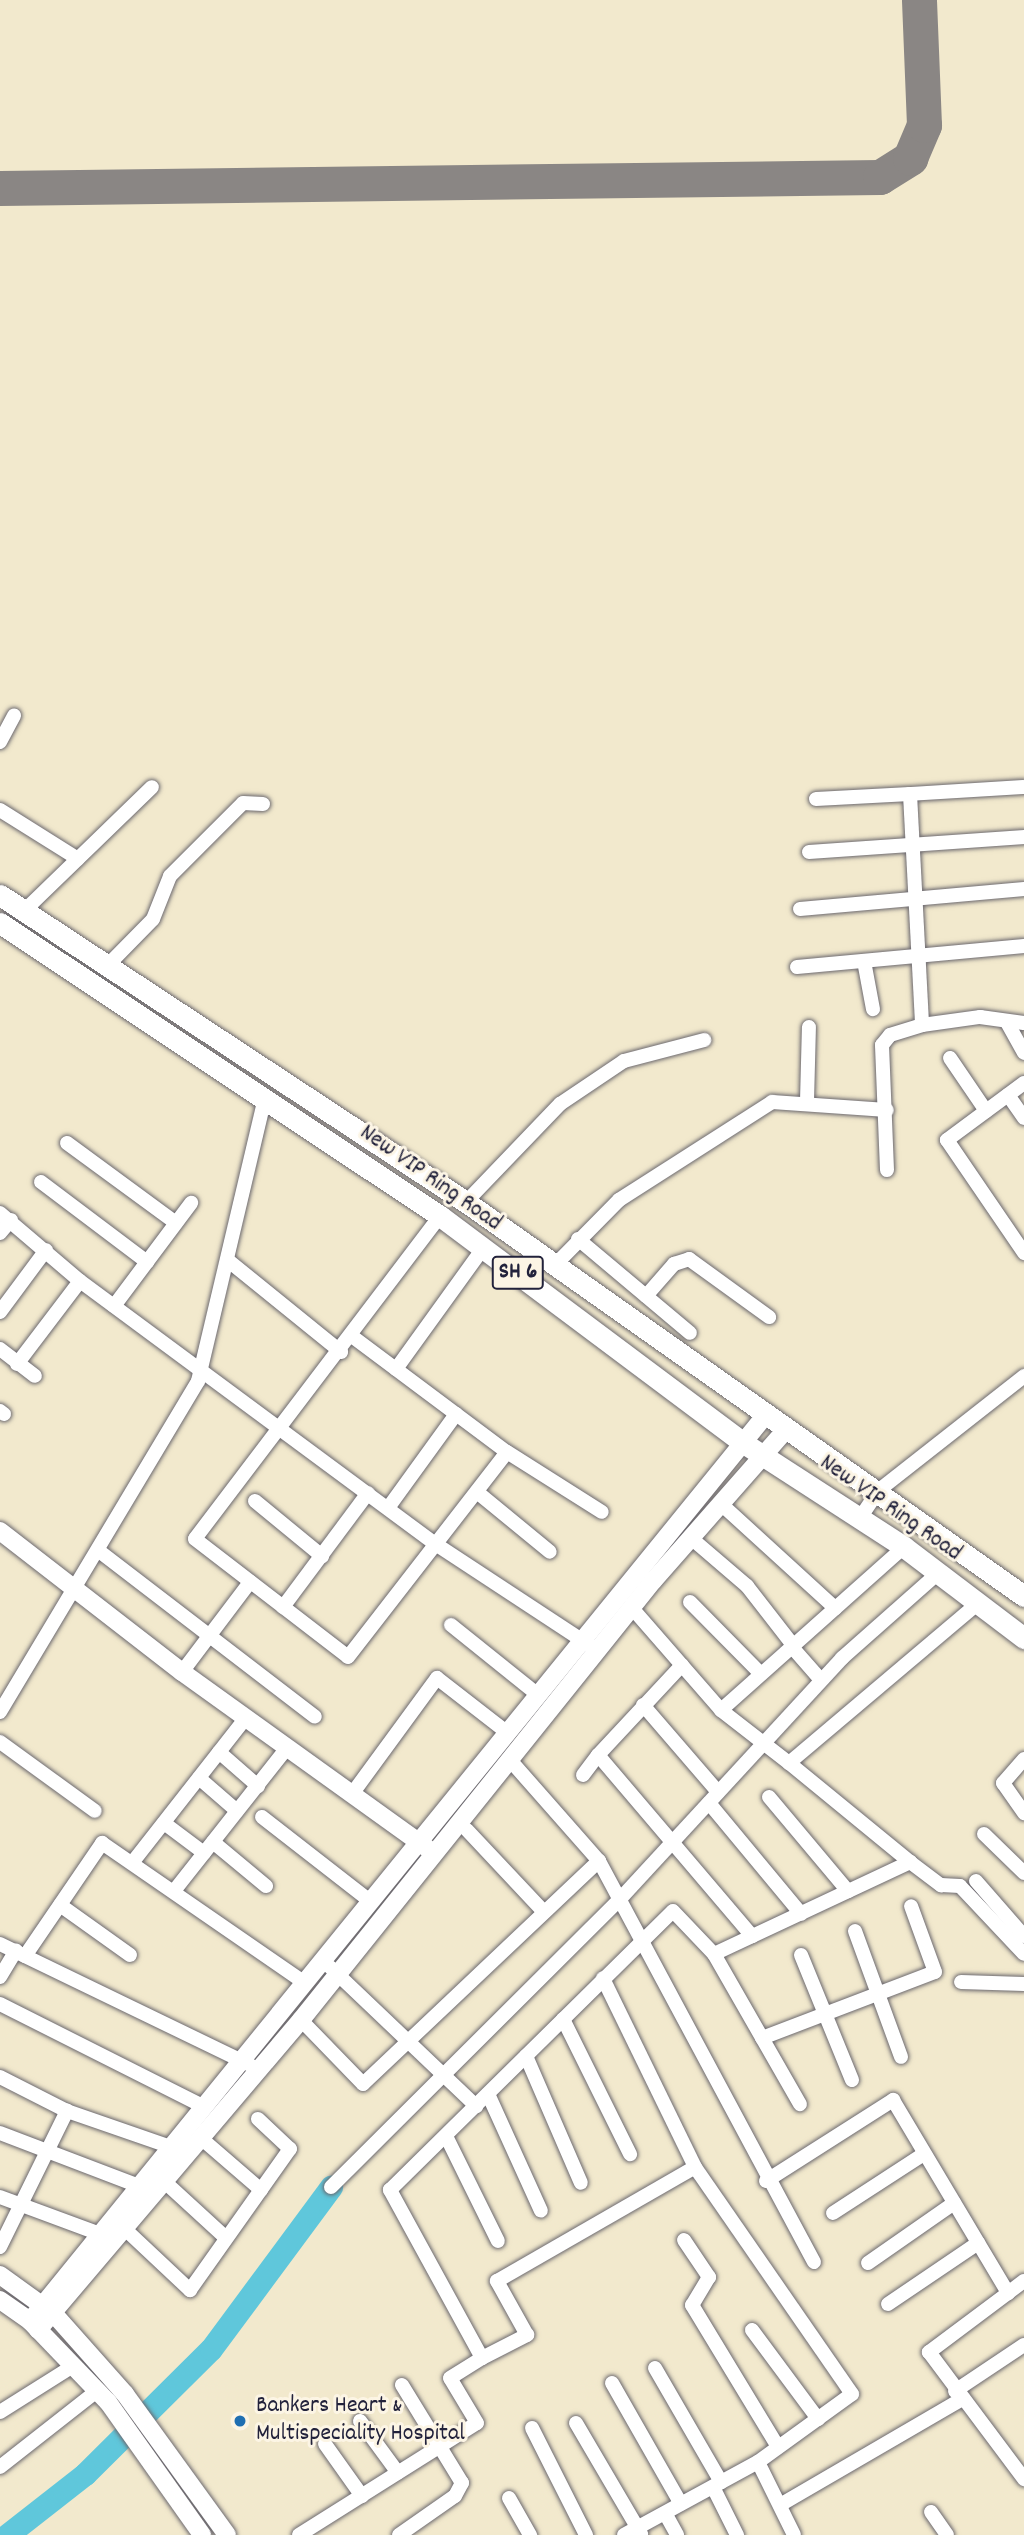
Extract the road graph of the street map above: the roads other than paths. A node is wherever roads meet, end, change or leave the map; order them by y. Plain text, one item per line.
1 (14, 716) dead end
2 (0, 742) edge
3 (152, 787) dead end
4 (1024, 787) edge
5 (910, 794) junction
6 (816, 799) dead end
7 (262, 804) dead end
8 (0, 810) edge
9 (1024, 837) edge
10 (912, 846) junction
11 (809, 852) dead end
12 (78, 859) junction
13 (1024, 889) edge
14 (0, 895) edge
15 (916, 899) junction
16 (800, 909) dead end
17 (24, 911) junction
18 (0, 923) edge
19 (1024, 946) edge
20 (919, 956) junction
21 (864, 961) junction
22 (108, 965) junction
23 (797, 967) dead end
24 (873, 1009) dead end
25 (1024, 1023) edge
26 (1008, 1024) junction
27 (922, 1026) junction
28 (809, 1027) dead end
29 (704, 1040) dead end
30 (1024, 1053) edge
31 (950, 1058) dead end
32 (1024, 1083) edge
33 (1008, 1095) junction
34 (265, 1098) junction
35 (807, 1101) junction
36 (887, 1110) junction
37 (986, 1111) junction
38 (1024, 1118) edge
39 (67, 1143) dead end
40 (887, 1170) dead end
41 (41, 1182) dead end
42 (466, 1202) junction
43 (191, 1203) dead end
44 (5, 1216) edge
45 (440, 1216) junction
46 (176, 1223) junction
47 (0, 1233) edge
48 (579, 1239) junction
49 (484, 1247) junction
50 (46, 1250) junction
51 (1024, 1253) edge
52 (147, 1262) junction
53 (230, 1262) junction
54 (554, 1266) junction
55 (80, 1281) junction
56 (646, 1296) junction
57 (114, 1306) junction
58 (0, 1312) edge
59 (769, 1317) dead end
60 (690, 1333) dead end
61 (353, 1337) junction
62 (0, 1349) edge
63 (341, 1352) junction
64 (17, 1364) junction
65 (396, 1369) junction
66 (201, 1371) junction
67 (35, 1376) dead end
68 (1024, 1376) edge
69 (456, 1414) junction
70 (764, 1418) junction
71 (280, 1429) junction
72 (785, 1431) junction
73 (753, 1450) junction
74 (507, 1452) junction
75 (878, 1491) junction
76 (477, 1492) junction
77 (368, 1493) junction
78 (254, 1501) dead end
79 (720, 1503) junction
80 (388, 1508) junction
81 (602, 1512) dead end
82 (860, 1518) junction
83 (0, 1532) edge
84 (691, 1538) junction
85 (438, 1545) junction
86 (904, 1547) junction
87 (99, 1551) junction
88 (550, 1552) dead end
89 (322, 1556) junction
90 (937, 1574) junction
91 (250, 1582) junction
92 (75, 1591) junction
93 (1024, 1596) edge
94 (690, 1602) dead end
95 (978, 1603) junction
96 (283, 1607) junction
97 (632, 1608) junction
98 (835, 1608) junction
99 (451, 1625) dead end
100 (210, 1635) junction
101 (1024, 1638) edge
102 (591, 1645) junction
103 (792, 1646) junction
104 (682, 1665) junction
105 (182, 1672) junction
106 (761, 1674) junction
107 (821, 1680) junction
108 (538, 1696) junction
109 (643, 1705) junction
110 (721, 1710) junction
111 (0, 1712) edge
112 (315, 1717) dead end
113 (246, 1719) junction
114 (508, 1733) junction
115 (0, 1742) edge
116 (760, 1746) junction
117 (287, 1748) junction
118 (219, 1752) junction
119 (598, 1755) junction
120 (1024, 1759) edge
121 (510, 1760) junction
122 (789, 1763) junction
123 (583, 1774) dead end
124 (199, 1778) junction
125 (258, 1786) junction
126 (352, 1794) junction
127 (769, 1797) dead end
128 (713, 1798) junction
129 (95, 1811) dead end
130 (237, 1811) junction
131 (1024, 1813) edge
132 (262, 1817) dead end
133 (164, 1823) junction
134 (467, 1830) dead end
135 (984, 1834) dead end
136 (419, 1842) junction
137 (671, 1844) junction
138 (209, 1847) junction
139 (434, 1854) junction
140 (599, 1861) junction
141 (910, 1862) junction
142 (132, 1863) junction
143 (1024, 1873) edge
144 (976, 1881) dead end
145 (266, 1886) dead end
146 (174, 1891) junction
147 (848, 1891) junction
148 (620, 1900) junction
149 (371, 1902) junction
150 (60, 1905) junction
151 (911, 1906) dead end
152 (544, 1912) junction
153 (801, 1913) junction
154 (855, 1931) dead end
155 (752, 1936) junction
156 (1024, 1936) edge
157 (640, 1940) junction
158 (0, 1944) edge
159 (20, 1953) junction
160 (714, 1954) junction
161 (1024, 1954) edge
162 (130, 1955) dead end
163 (801, 1955) dead end
164 (321, 1958) junction
165 (338, 1974) junction
166 (0, 1977) edge
167 (603, 1978) junction
168 (302, 1981) junction
169 (961, 1982) dead end
170 (1019, 1985) edge
171 (881, 1995) junction
172 (1024, 1999) edge
173 (0, 2004) edge
174 (827, 2017) junction
175 (563, 2019) junction
176 (301, 2020) junction
177 (762, 2038) junction
178 (410, 2040) junction
179 (526, 2056) junction
180 (901, 2057) dead end
181 (243, 2059) junction
182 (258, 2072) junction
183 (443, 2076) junction
184 (0, 2077) edge
185 (852, 2080) dead end
186 (488, 2094) junction
187 (800, 2104) dead end
188 (476, 2106) junction
189 (205, 2107) junction
190 (67, 2111) junction
191 (258, 2119) dead end
192 (0, 2133) edge
193 (446, 2136) junction
194 (202, 2139) junction
195 (171, 2147) junction
196 (630, 2154) dead end
197 (924, 2154) junction
198 (50, 2157) junction
199 (695, 2167) junction
200 (766, 2181) junction
201 (166, 2183) junction
202 (581, 2183) dead end
203 (139, 2186) junction
204 (331, 2188) dead end
205 (261, 2190) junction
206 (0, 2197) edge
207 (954, 2203) junction
208 (23, 2209) junction
209 (541, 2211) dead end
210 (833, 2213) dead end
211 (126, 2230) junction
212 (100, 2234) junction
213 (226, 2238) junction
214 (684, 2240) dead end
215 (498, 2241) dead end
216 (978, 2243) junction
217 (0, 2247) edge
218 (814, 2262) dead end
219 (868, 2263) dead end
220 (0, 2275) edge
221 (1024, 2281) edge
222 (1008, 2294) junction
223 (0, 2300) edge
224 (888, 2304) dead end
225 (48, 2310) junction
226 (34, 2325) junction
227 (752, 2330) dead end
228 (1024, 2345) edge
229 (482, 2358) junction
230 (73, 2366) junction
231 (655, 2368) dead end
232 (612, 2384) dead end
233 (402, 2385) dead end
234 (958, 2395) junction
235 (103, 2396) junction
236 (0, 2412) edge
237 (817, 2419) junction
238 (360, 2421) dead end
239 (576, 2423) dead end
240 (532, 2428) dead end
241 (326, 2444) dead end
242 (443, 2445) junction
243 (778, 2447) junction
244 (758, 2462) junction
245 (0, 2467) edge
246 (398, 2473) junction
247 (1024, 2479) edge
248 (717, 2485) junction
249 (362, 2496) junction
250 (509, 2498) dead end
251 (681, 2504) junction
252 (780, 2505) junction
253 (931, 2512) dead end
254 (665, 2513) junction
255 (320, 2529) edge
256 (639, 2531) edge
257 (202, 2535) edge
258 (227, 2535) edge
259 (299, 2535) edge
260 (398, 2535) edge
261 (530, 2535) edge
262 (586, 2535) edge
263 (624, 2535) edge
264 (677, 2535) edge
265 (737, 2535) edge
266 (794, 2535) edge
267 (947, 2535) edge

1 - 2 street
3 - 12 street
4 - 5 street
5 - 6 street
5 - 10 street
7 - 22 street
8 - 12 street
9 - 10 street
10 - 11 street
10 - 15 street
12 - 17 street
13 - 15 street
14 - 17 main road, New VIP Ring Road / SH 6
15 - 16 street
15 - 20 street
17 - 22 main road, New VIP Ring Road / SH 6
18 - 34 main road, New VIP Ring Road / SH 6
19 - 20 street
20 - 21 street
20 - 27 street
21 - 23 street
21 - 24 street
22 - 42 main road, New VIP Ring Road / SH 6
25 - 26 street
26 - 27 street
26 - 30 street
27 - 36 street
28 - 35 street
29 - 42 street
31 - 37 street
32 - 33 street
33 - 37 street
33 - 38 street
34 - 45 main road, New VIP Ring Road / SH 6
34 - 53 street
35 - 36 street
35 - 48 street
36 - 40 street
37 - 51 street
39 - 46 street
41 - 52 street
42 - 54 main road, New VIP Ring Road / SH 6
43 - 46 street
44 - 47 street
44 - 50 street
45 - 49 main road, New VIP Ring Road / SH 6
45 - 61 street
46 - 52 street
48 - 54 street
48 - 56 street
49 - 65 street
49 - 73 main road, New VIP Ring Road / SH 6
50 - 55 street
50 - 58 street
52 - 57 street
53 - 63 street
53 - 66 street
54 - 70 main road, New VIP Ring Road / SH 6
55 - 57 street
55 - 64 street
56 - 59 street
56 - 60 street
57 - 66 street
61 - 63 street
61 - 65 street
62 - 64 street
63 - 71 street
64 - 67 street
65 - 69 street
66 - 71 street
66 - 87 street
68 - 75 street
69 - 74 street
69 - 80 street
70 - 72 main road, New VIP Ring Road / SH 6
70 - 73 street
71 - 77 street
71 - 91 street
72 - 73 street
72 - 75 main road, New VIP Ring Road / SH 6
73 - 79 street
73 - 82 main road, New VIP Ring Road / SH 6
73 - 102 street
74 - 76 street
74 - 81 street
75 - 82 street
75 - 93 main road, New VIP Ring Road / SH 6
76 - 85 street
76 - 88 street
77 - 80 street
77 - 89 street
78 - 89 street
79 - 84 street
79 - 98 street
80 - 85 street
82 - 86 main road, New VIP Ring Road / SH 6
83 - 92 street
84 - 97 street
84 - 103 street
85 - 96 street
85 - 102 street
86 - 90 main road, New VIP Ring Road / SH 6
86 - 98 street
87 - 92 street
87 - 100 street
89 - 96 street
90 - 95 main road, New VIP Ring Road / SH 6
90 - 107 street
91 - 96 street
91 - 100 street
92 - 105 street
92 - 111 street
94 - 106 street
95 - 101 main road, New VIP Ring Road / SH 6
95 - 122 street
97 - 102 street
97 - 104 street
98 - 103 street
99 - 108 street
100 - 105 street
100 - 112 street
102 - 108 street
102 - 121 street
103 - 106 street
103 - 107 street
104 - 109 street
104 - 110 street
105 - 113 street
106 - 110 street
107 - 116 street
108 - 114 street
109 - 119 street
109 - 128 street
110 - 116 street
113 - 117 street
113 - 118 street
114 - 126 street
114 - 136 street
115 - 129 street
116 - 122 street
116 - 128 street
117 - 125 street
117 - 126 street
118 - 124 street
118 - 125 street
119 - 123 street
119 - 137 street
120 - 131 street
121 - 139 street
121 - 140 street
122 - 141 street
124 - 130 street
124 - 133 street
125 - 130 street
126 - 136 street
127 - 147 street
128 - 137 street
128 - 153 street
130 - 138 street
132 - 149 street
133 - 138 street
133 - 142 street
134 - 152 street
135 - 143 street
136 - 139 street
136 - 149 street
137 - 148 street
137 - 155 street
138 - 145 street
138 - 146 street
139 - 165 street
140 - 148 street
140 - 152 street
141 - 147 street
141 - 161 street
142 - 146 street
142 - 150 street
144 - 156 street
146 - 168 street
147 - 153 street
148 - 157 street
148 - 183 street
149 - 164 street
150 - 159 street
150 - 162 street
151 - 171 street
152 - 178 street
153 - 155 street
154 - 171 street
155 - 160 street
157 - 160 street
157 - 167 street
157 - 200 street
158 - 159 street
159 - 166 street
159 - 181 street
160 - 177 street
163 - 174 street
164 - 165 street
164 - 168 street
165 - 176 street
165 - 178 street
167 - 175 street
167 - 199 street
168 - 181 street
169 - 170 street
170 - 172 street
171 - 174 street
171 - 180 street
173 - 189 street
174 - 177 street
174 - 185 street
175 - 179 street
175 - 196 street
176 - 178 street
176 - 182 street
177 - 187 street
178 - 183 street
179 - 186 street
179 - 202 street
181 - 182 street
181 - 189 street
182 - 194 street
183 - 188 street
183 - 204 street
184 - 190 street
186 - 188 street
186 - 209 street
188 - 193 street
189 - 195 street
190 - 195 street
190 - 198 street
191 - 205 street
192 - 198 street
193 - 215 street
193 - 229 street
194 - 201 street
194 - 205 street
195 - 203 street
197 - 200 street
197 - 207 street
197 - 210 street
198 - 203 street
198 - 208 street
199 - 229 street
199 - 237 street
200 - 218 street
201 - 211 street
201 - 213 street
203 - 212 street
205 - 213 street
206 - 208 street
207 - 216 street
207 - 219 street
208 - 212 street
208 - 217 street
211 - 213 street
211 - 225 street
212 - 225 street
214 - 243 street
216 - 222 street
216 - 224 street
220 - 225 street
221 - 222 street
222 - 234 street
223 - 226 street
225 - 226 street
225 - 258 street
226 - 230 street
227 - 237 street
228 - 234 street
229 - 242 street
230 - 235 street
230 - 236 street
231 - 248 street
232 - 251 street
233 - 242 street
234 - 247 street
234 - 252 street
235 - 245 street
235 - 257 street
237 - 243 street
238 - 246 street
239 - 256 street
240 - 262 street
241 - 249 street
242 - 246 street
242 - 260 street
243 - 244 street
244 - 248 street
244 - 252 street
246 - 249 street
248 - 251 street
248 - 265 street
249 - 255 street
250 - 261 street
251 - 254 street
252 - 266 street
253 - 267 street
254 - 256 street
254 - 264 street
255 - 259 street
256 - 263 street

